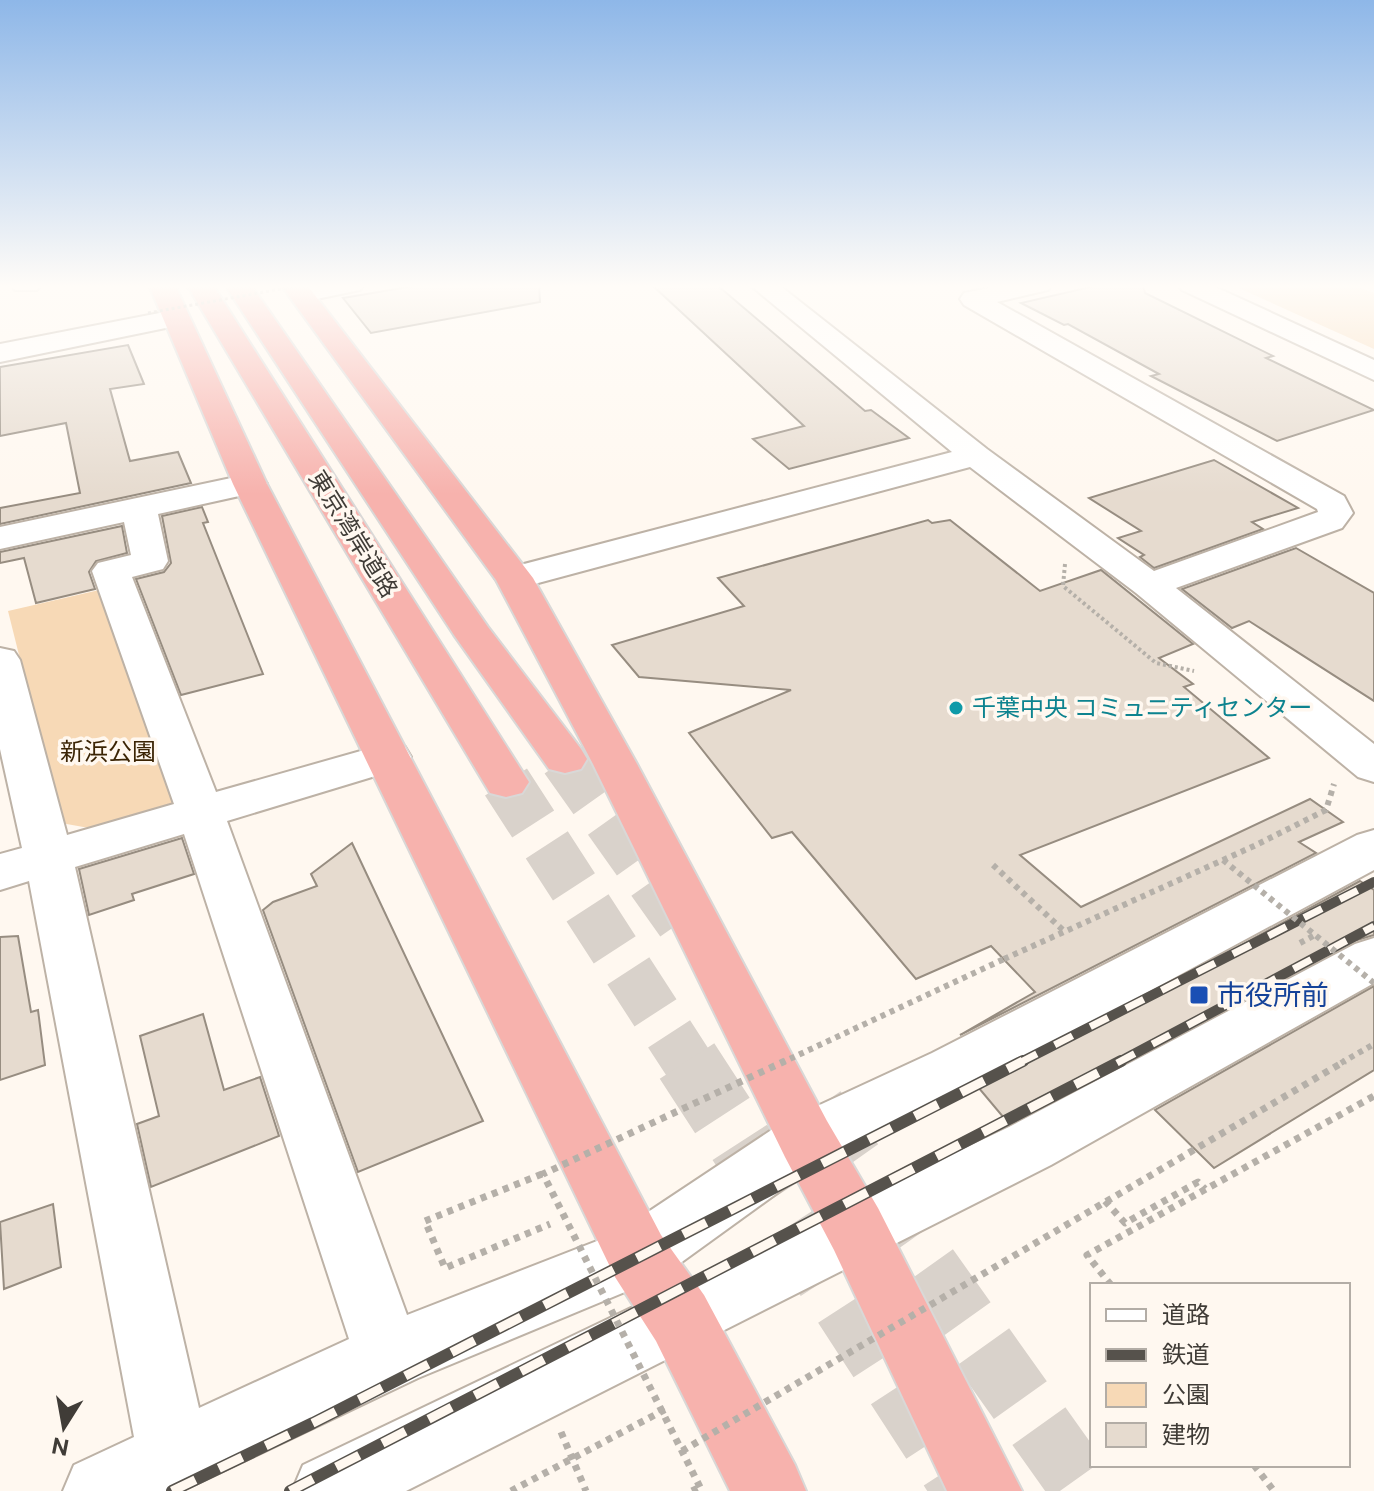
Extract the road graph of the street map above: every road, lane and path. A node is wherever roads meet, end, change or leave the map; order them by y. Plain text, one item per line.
1 (181, 355) edge
2 (243, 355) edge
3 (285, 355) edge
4 (349, 355) edge
5 (850, 355) edge
6 (1071, 355) edge
7 (1339, 355) edge
8 (1374, 371) edge
9 (976, 456) junction
10 (250, 484) junction
11 (139, 507) junction
12 (0, 538) edge
13 (1074, 560) dead end
14 (514, 578) junction
15 (1149, 585) junction
16 (0, 660) edge
17 (1208, 674) dead end
18 (389, 757) junction
19 (565, 759) tunnel mouth
20 (1374, 767) edge
21 (1336, 776) dead end
22 (506, 782) tunnel mouth
23 (201, 815) junction
24 (1374, 847) edge
25 (1223, 860) junction
26 (24, 865) edge
27 (993, 865) dead end
28 (1065, 932) junction
29 (1315, 935) junction
30 (1300, 943) dead end
31 (1374, 958) edge
32 (1374, 983) edge
33 (1374, 1044) edge
34 (1374, 1096) edge
35 (806, 1139) junction
36 (543, 1174) junction
37 (1205, 1189) junction
38 (1105, 1201) junction
39 (550, 1224) dead end
40 (856, 1229) junction
41 (638, 1256) junction
42 (1109, 1283) edge
43 (680, 1318) junction
44 (378, 1328) dead end
45 (561, 1432) dead end
46 (681, 1451) junction
47 (174, 1457) junction
48 (1256, 1467) edge
49 (100, 1491) edge
50 (329, 1491) edge
51 (511, 1491) edge
52 (586, 1491) edge
53 (692, 1491) edge
54 (702, 1491) edge
55 (769, 1491) edge
56 (985, 1491) edge
57 (1274, 1491) edge

1 - 10 highway
2 - 22 highway, 東京湾岸道路
3 - 19 highway, 東京湾岸道路
4 - 14 highway
5 - 9 street
6 - 15 street
7 - 8 street
9 - 14 street
9 - 15 street
10 - 11 street
10 - 18 highway
11 - 12 street
11 - 23 street
13 - 17 path
14 - 35 highway
15 - 20 street
16 - 26 street
18 - 23 street
18 - 41 highway
21 - 25 path
23 - 26 street
23 - 44 street
24 - 35 street
25 - 28 path
25 - 29 path, bridge
26 - 47 street
27 - 28 path
28 - 36 path, bridge
29 - 30 path
29 - 32 path, bridge
31 - 40 street
33 - 38 path, bridge
34 - 37 path
35 - 40 highway
35 - 41 street
36 - 39 path
36 - 46 path, bridge
37 - 38 path
37 - 42 path
38 - 46 path, bridge
40 - 43 street
40 - 56 highway
41 - 43 highway
41 - 47 street
43 - 50 street
43 - 55 highway
45 - 52 path, bridge
46 - 53 path, bridge
47 - 49 street
48 - 57 path
51 - 54 path

